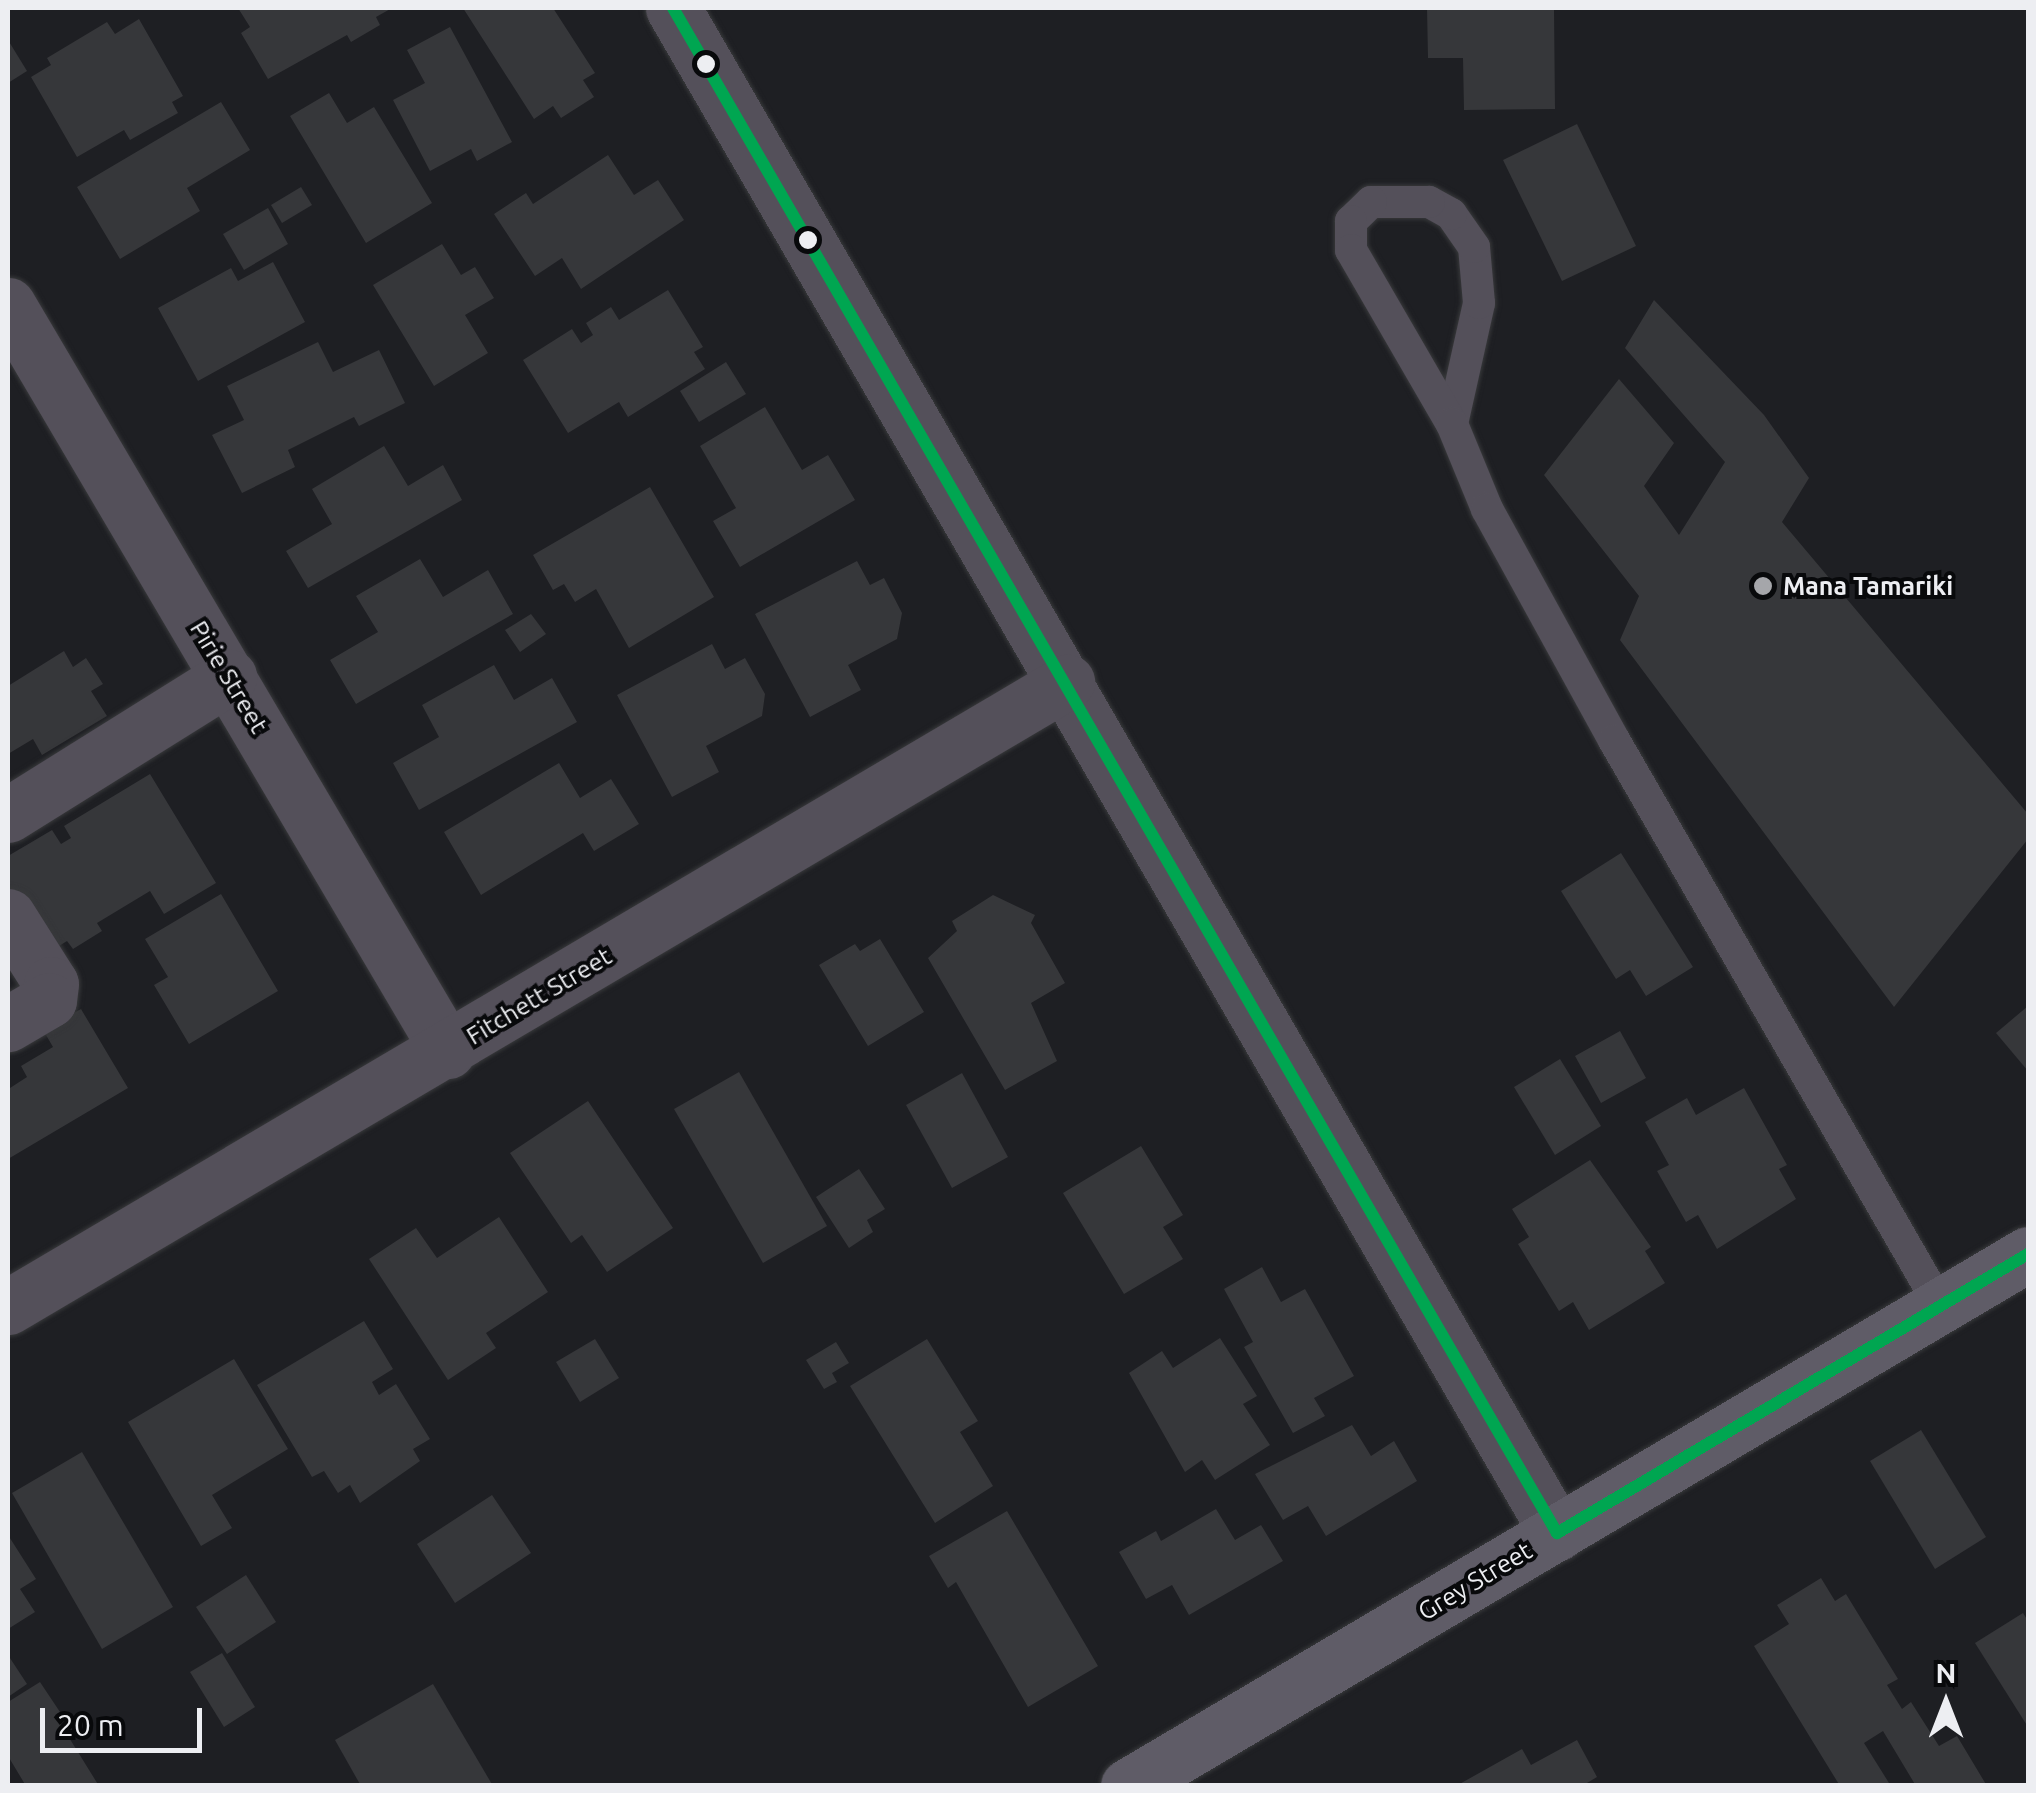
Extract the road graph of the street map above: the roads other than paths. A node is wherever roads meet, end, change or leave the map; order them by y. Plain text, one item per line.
1 (674, 8) edge
2 (8, 305) edge
3 (1452, 424) junction
4 (229, 677) junction
5 (1067, 682) junction
6 (8, 815) edge
7 (8, 916) edge
8 (8, 1024) edge
9 (448, 1051) junction
10 (2028, 1254) edge
11 (1942, 1306) junction
12 (8, 1307) edge
13 (1557, 1533) junction
14 (1128, 1786) edge

1 - 5 street
2 - 4 street, Pirie Street
3 - 3 lane
3 - 11 lane
4 - 6 street
4 - 9 street, Pirie Street
5 - 9 street, Fitchett Street
5 - 13 street
7 - 8 street
9 - 12 street, Fitchett Street
10 - 11 street, Grey Street
11 - 13 street, Grey Street
13 - 14 street, Grey Street

